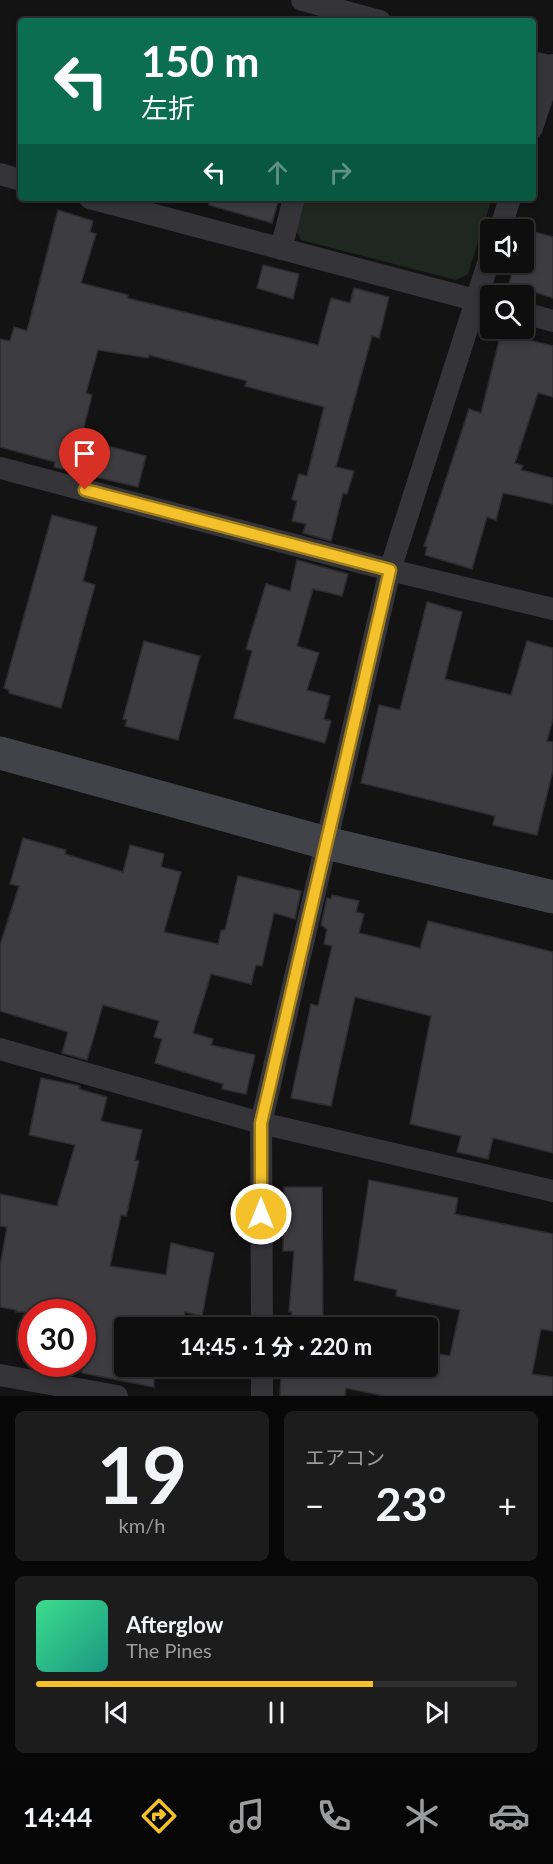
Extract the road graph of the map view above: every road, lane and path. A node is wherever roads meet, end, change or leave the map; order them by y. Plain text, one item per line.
1 (302, 0) edge
2 (340, 16) edge
3 (356, 18) edge
4 (536, 63) edge
5 (553, 67) edge
6 (536, 116) edge
7 (0, 174) edge
8 (18, 179) edge
9 (101, 201) edge
10 (293, 201) edge
11 (509, 201) edge
12 (503, 219) edge
13 (281, 249) junction
14 (480, 301) edge
15 (480, 311) edge
16 (534, 316) edge
17 (553, 321) edge
18 (0, 468) edge
19 (390, 570) junction
20 (553, 609) edge
21 (0, 753) edge
22 (326, 843) junction
23 (553, 897) edge
24 (0, 1049) edge
25 (261, 1123) junction
26 (553, 1191) edge
27 (262, 1317) edge
28 (0, 1375) edge
29 (262, 1377) edge
30 (117, 1396) edge
31 (262, 1396) edge

1 - 2 street
2 - 3 street
4 - 5 street
5 - 6 street
7 - 8 street
9 - 13 street
10 - 13 street
11 - 12 street
13 - 14 street
15 - 19 street
16 - 17 street
18 - 19 street
19 - 20 street
19 - 22 street
21 - 22 street
22 - 23 street
22 - 25 street
24 - 25 street
25 - 26 street
25 - 27 street
28 - 30 street
29 - 31 street

